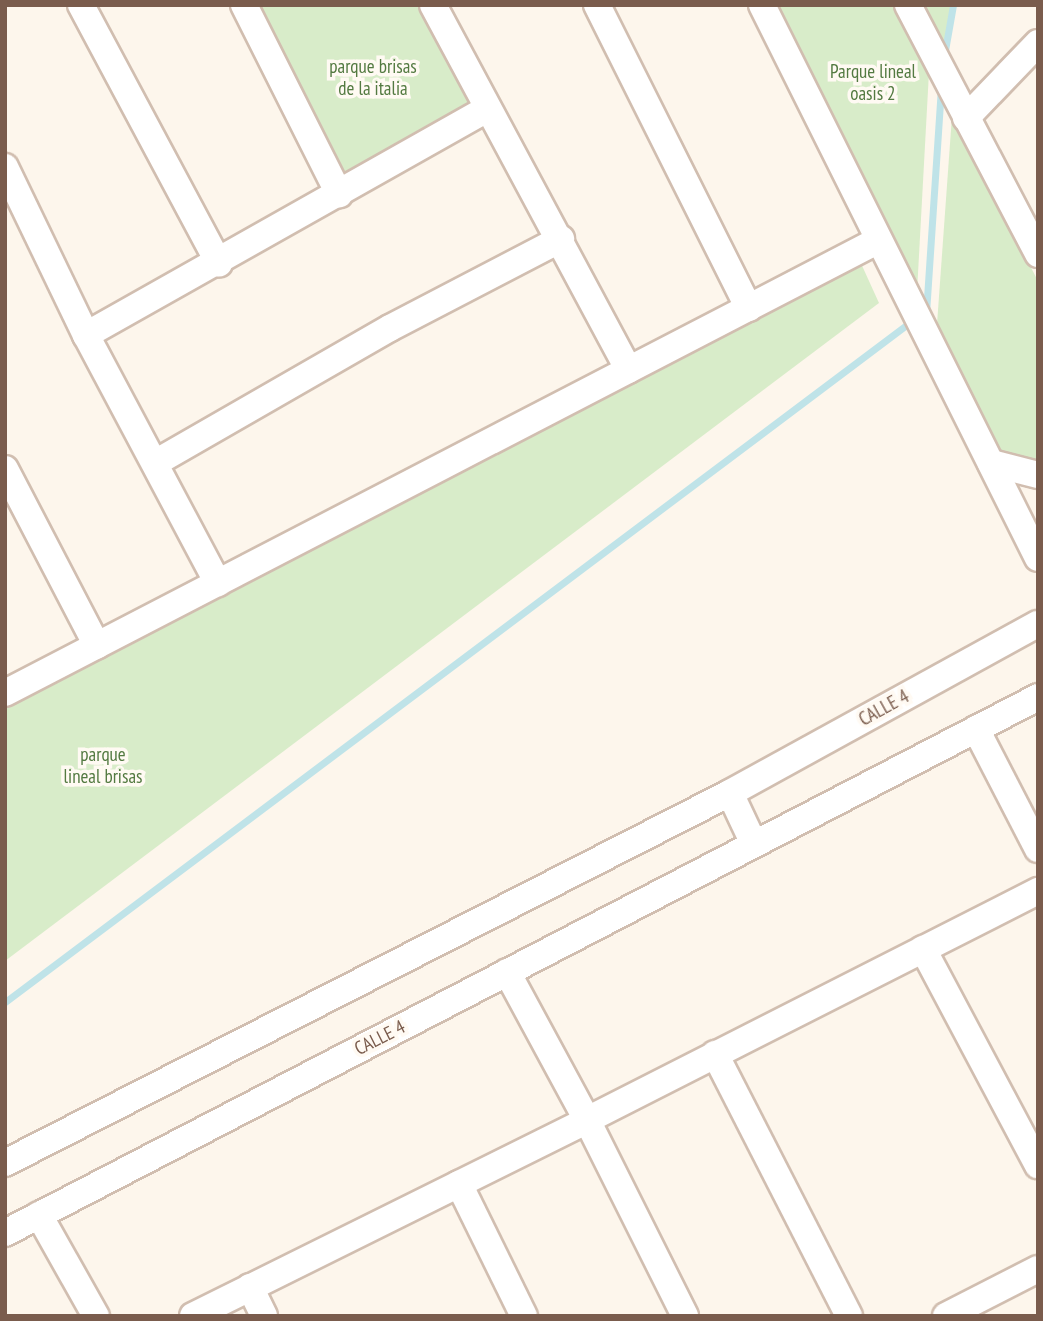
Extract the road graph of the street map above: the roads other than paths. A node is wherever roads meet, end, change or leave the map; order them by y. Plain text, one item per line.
1 (81, 5) edge
2 (244, 5) edge
3 (433, 5) edge
4 (597, 5) edge
5 (762, 5) edge
6 (908, 5) edge
7 (1038, 43) edge
8 (486, 110) junction
9 (966, 118) junction
10 (5, 167) edge
11 (339, 194) junction
12 (561, 239) junction
13 (879, 240) junction
14 (1037, 251) edge
15 (219, 262) junction
16 (749, 308) junction
17 (86, 335) junction
18 (629, 370) junction
19 (155, 463) junction
20 (991, 463) junction
21 (5, 469) edge
22 (1038, 475) edge
23 (1038, 558) edge
24 (218, 583) junction
25 (1038, 624) edge
26 (97, 646) junction
27 (5, 693) edge
28 (1038, 697) edge
29 (976, 729) junction
30 (730, 793) junction
31 (754, 844) junction
32 (1038, 849) edge
33 (1038, 891) edge
34 (923, 949) junction
35 (507, 972) junction
36 (715, 1054) junction
37 (587, 1120) junction
38 (5, 1163) edge
39 (1038, 1165) edge
40 (459, 1184) junction
41 (39, 1215) junction
42 (5, 1233) edge
43 (1038, 1269) edge
44 (250, 1287) junction
45 (96, 1316) edge
46 (193, 1316) edge
47 (264, 1316) edge
48 (524, 1316) edge
49 (685, 1316) edge
50 (849, 1316) edge
51 (946, 1316) edge

1 - 15 street
2 - 11 street
3 - 8 street
4 - 16 street
5 - 13 street
6 - 9 street
7 - 9 street
8 - 11 street
8 - 12 street
9 - 14 street
10 - 17 street
11 - 15 street
12 - 18 street
12 - 19 street
13 - 16 street
13 - 20 street
15 - 17 street
16 - 18 street
17 - 19 street
18 - 24 street
19 - 24 street
20 - 22 street
20 - 23 street
21 - 26 street
24 - 26 street
25 - 30 street, CALLE 4
26 - 27 street
28 - 29 street, CALLE 4
29 - 31 street, CALLE 4
29 - 32 street
30 - 31 street
30 - 38 street, CALLE 4
31 - 35 street, CALLE 4
33 - 34 street
34 - 36 street
34 - 39 street
35 - 37 street
35 - 41 street, CALLE 4
36 - 37 street
36 - 50 street
37 - 40 street
37 - 49 street
40 - 44 street
40 - 48 street
41 - 42 street, CALLE 4
41 - 45 street
43 - 51 street
44 - 46 street
44 - 47 street

